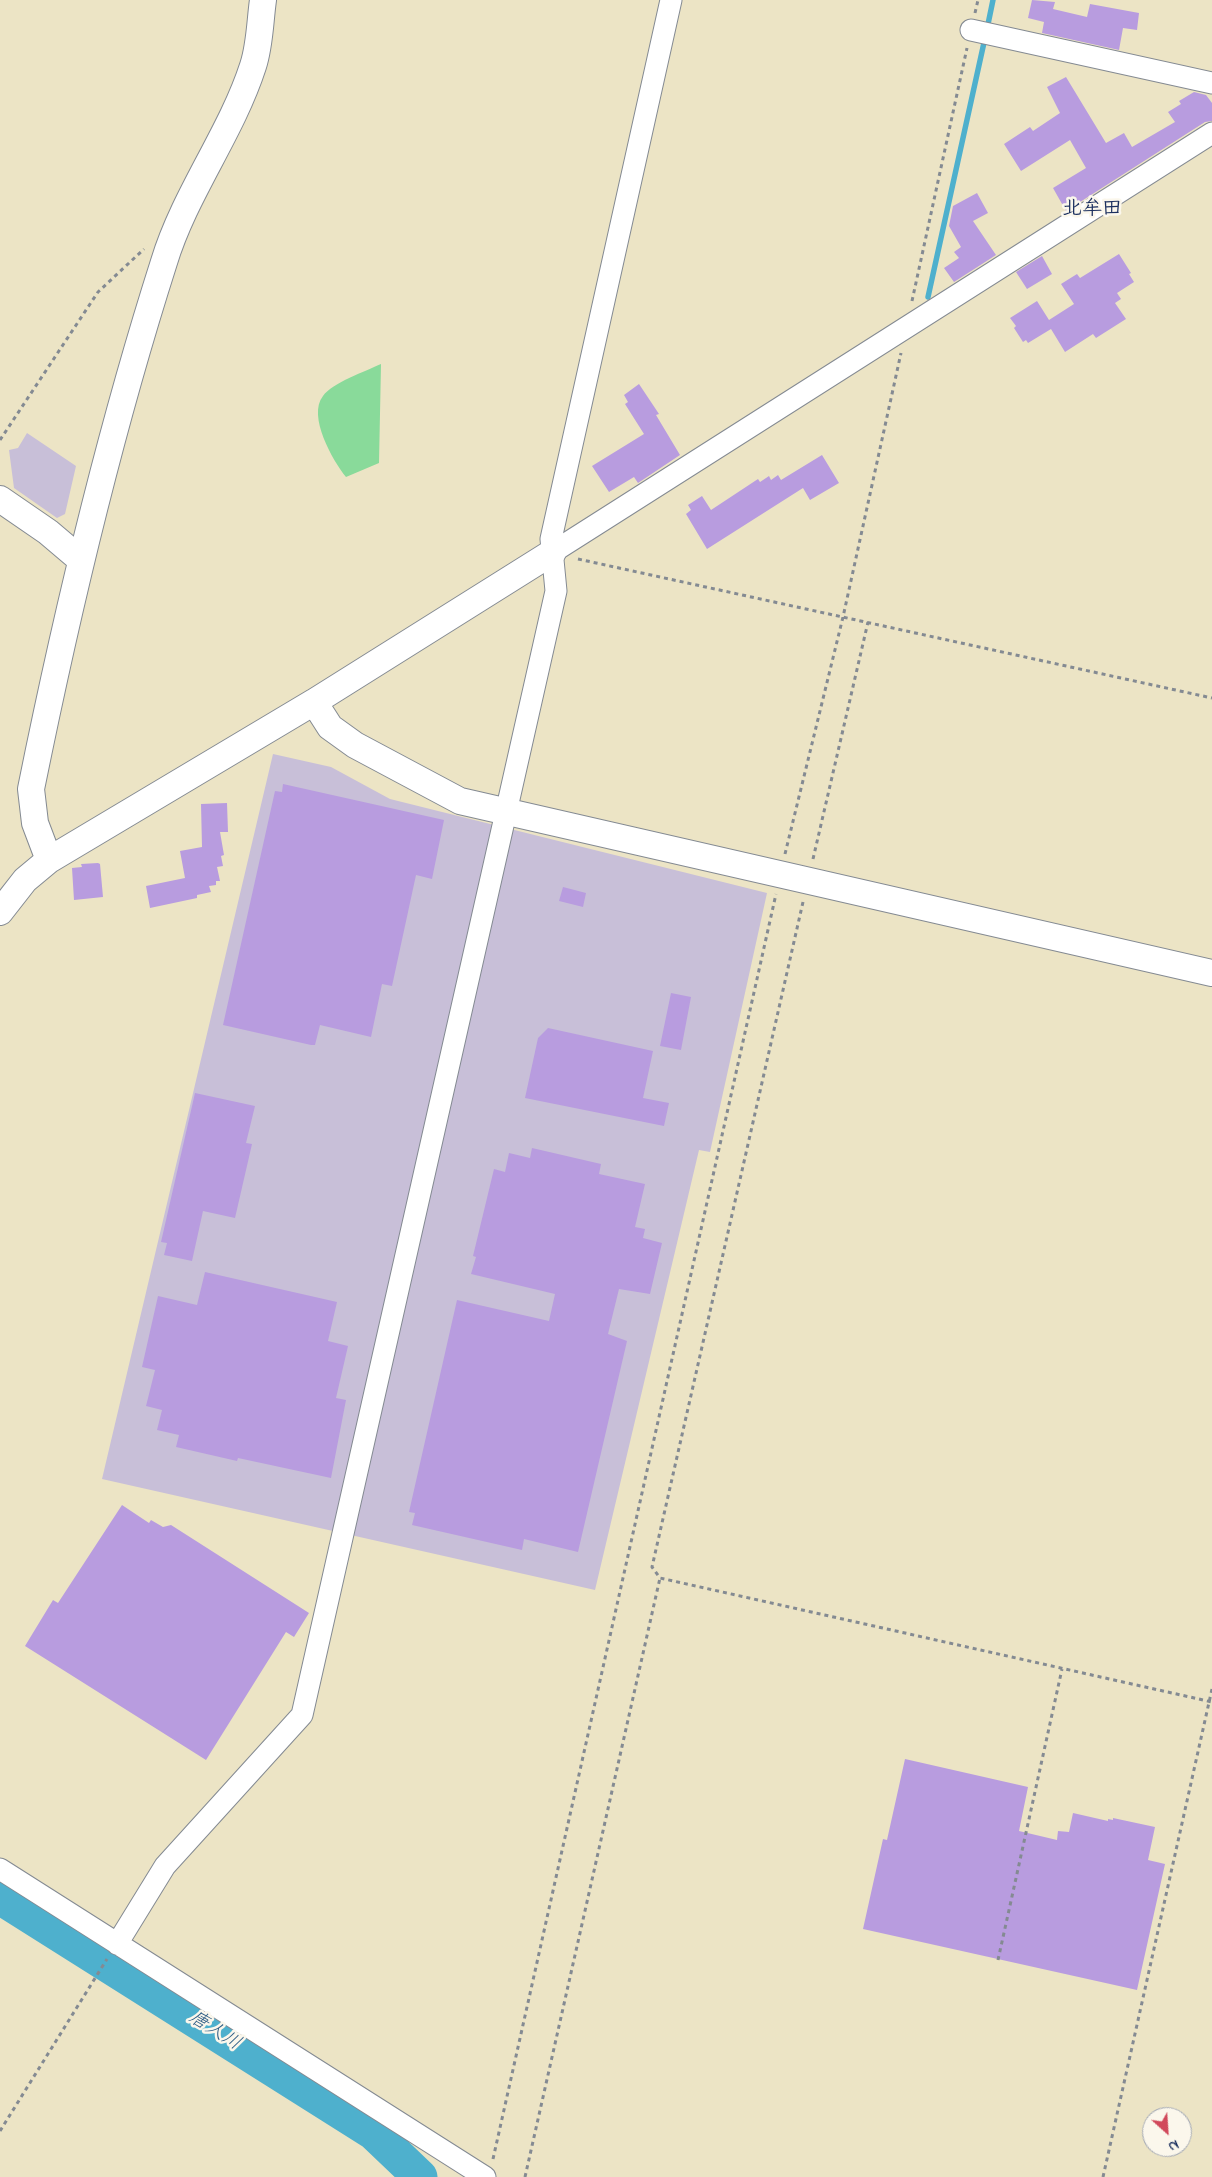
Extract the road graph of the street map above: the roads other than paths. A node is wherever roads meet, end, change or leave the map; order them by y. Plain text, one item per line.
1 (263, 0) edge
2 (671, 0) edge
3 (979, 32) road end
4 (1212, 83) edge
5 (1212, 134) edge
6 (0, 499) edge
7 (553, 552) junction
8 (80, 560) junction
9 (314, 702) junction
10 (506, 813) junction
11 (49, 860) junction
12 (0, 912) edge
13 (1212, 973) edge
14 (0, 1869) edge
15 (116, 1944) junction
16 (488, 2172) edge

1 - 8 street
2 - 7 street
3 - 4 street
5 - 7 street
6 - 8 street
7 - 9 street
7 - 10 street
8 - 11 street
9 - 10 street
9 - 11 street
10 - 13 street
10 - 15 street
11 - 12 street
14 - 15 street
15 - 16 street

